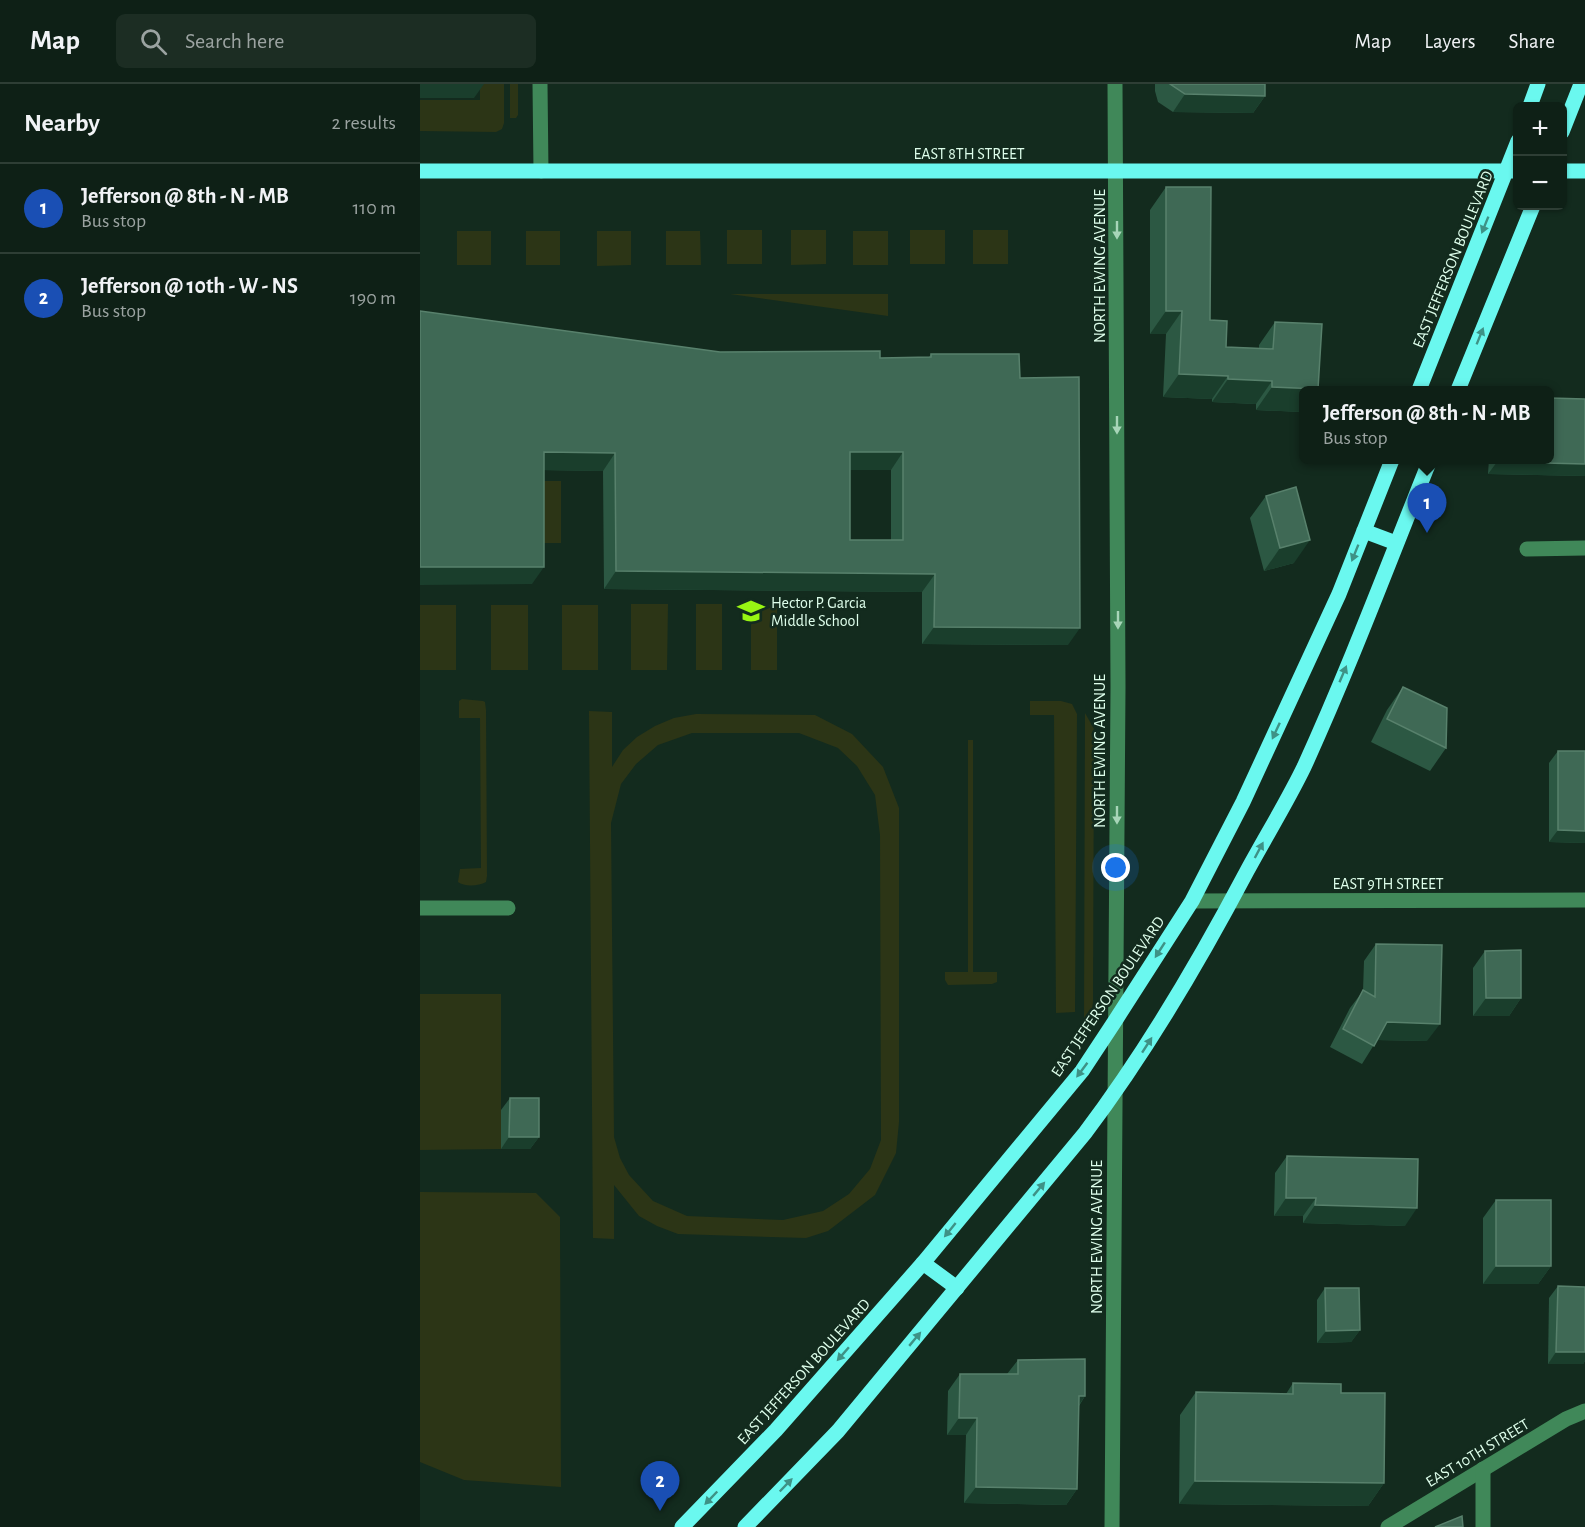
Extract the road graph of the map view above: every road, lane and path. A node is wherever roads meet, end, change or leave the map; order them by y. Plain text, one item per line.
1 (540, 84) edge
2 (1115, 84) edge
3 (1538, 84) edge
4 (1581, 84) edge
5 (1531, 102) edge
6 (1567, 121) edge
7 (1515, 156) edge
8 (420, 171) edge
9 (541, 171) junction
10 (1116, 171) junction
11 (1512, 171) edge
12 (1567, 171) edge
13 (1585, 171) edge
14 (1531, 210) edge
15 (1421, 386) edge
16 (1460, 386) edge
17 (1390, 464) edge
18 (1428, 464) edge
19 (1364, 531) junction
20 (1396, 543) junction
21 (1585, 548) edge
22 (1527, 549) dead end
23 (1585, 900) edge
24 (1192, 901) junction
25 (1232, 902) junction
26 (420, 908) edge
27 (508, 908) dead end
28 (1115, 1021) junction
29 (1115, 1094) junction
30 (923, 1263) junction
31 (957, 1288) junction
32 (1585, 1411) edge
33 (1483, 1469) junction
34 (682, 1527) edge
35 (745, 1527) edge
36 (1113, 1527) edge
37 (1388, 1527) edge
38 (1483, 1527) edge

1 - 9 street
2 - 10 street, NORTH EWING AVENUE
3 - 5 main road
4 - 6 main road
7 - 11 main road, EAST JEFFERSON BOULEVARD
8 - 9 main road, EAST 8TH STREET
9 - 10 main road, EAST 8TH STREET
10 - 11 main road, EAST 8TH STREET
10 -> 28 street, NORTH EWING AVENUE
11 -> 15 main road, EAST JEFFERSON BOULEVARD
12 - 13 main road
16 -> 14 main road
17 - 19 main road, EAST JEFFERSON BOULEVARD
18 - 20 main road
19 - 20 main road
19 -> 24 main road, EAST JEFFERSON BOULEVARD
25 -> 20 main road
21 - 22 street
23 - 25 street, EAST 9TH STREET
24 - 25 street, EAST 9TH STREET
24 -> 28 main road, EAST JEFFERSON BOULEVARD
29 -> 25 main road
26 - 27 street
28 - 29 street, NORTH EWING AVENUE
28 -> 30 main road, EAST JEFFERSON BOULEVARD
31 -> 29 main road
29 - 36 street, NORTH EWING AVENUE
30 - 31 main road
30 -> 34 main road, EAST JEFFERSON BOULEVARD
35 -> 31 main road
32 - 33 street, EAST 10TH STREET
33 - 37 street, EAST 10TH STREET
33 - 38 street

